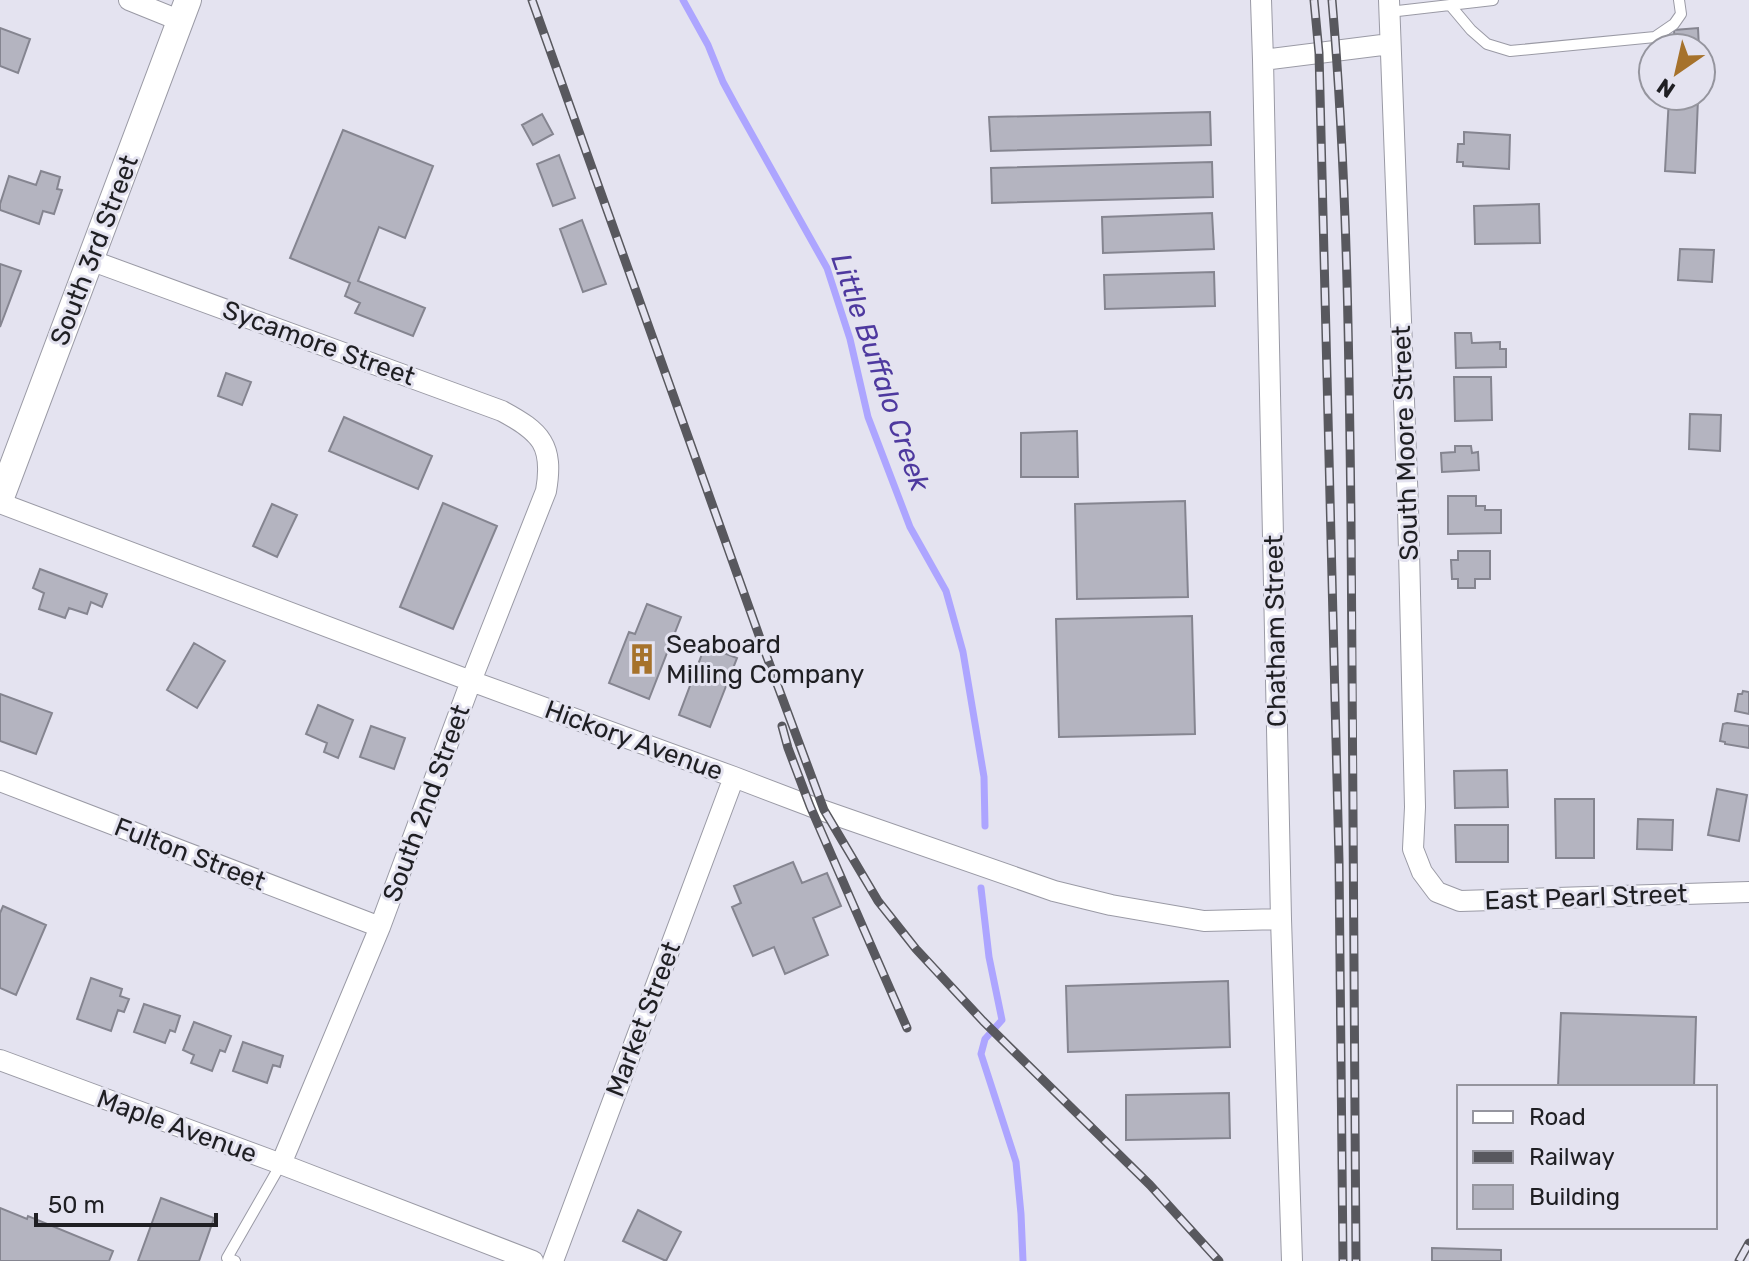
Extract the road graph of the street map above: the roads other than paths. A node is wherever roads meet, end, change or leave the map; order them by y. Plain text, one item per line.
1 (129, 0) edge
2 (1261, 0) edge
3 (1493, 0) edge
4 (1679, 0) edge
5 (1450, 5) junction
6 (1389, 6) edge
7 (185, 10) edge
8 (1390, 44) junction
9 (1263, 60) junction
10 (90, 260) junction
11 (540, 439) joint
12 (0, 501) edge
13 (471, 681) junction
14 (734, 777) junction
15 (0, 781) edge
16 (1429, 882) joint
17 (1749, 892) edge
18 (1281, 919) junction
19 (380, 927) junction
20 (0, 1060) edge
21 (281, 1164) junction
22 (235, 1261) edge
23 (533, 1261) edge
24 (553, 1261) edge
25 (1292, 1261) edge

1 - 7 street
2 - 9 street, Chatham Street
3 - 5 lane
4 - 5 lane
5 - 6 lane
6 - 8 street, South Moore Street
7 - 10 street, South 3rd Street
8 - 9 street
8 - 16 street, South Moore Street
9 - 18 street, Chatham Street
10 - 11 street, Sycamore Street
10 - 12 street, South 3rd Street
11 - 13 street, South 2nd Street
12 - 13 street, Hickory Avenue
13 - 14 street, Hickory Avenue
13 - 19 street, South 2nd Street
14 - 18 street, Hickory Avenue
14 - 24 street, Market Street
15 - 19 street, Fulton Street
16 - 17 street, East Pearl Street
18 - 25 street, Chatham Street
19 - 21 street, South 2nd Street
20 - 21 street, Maple Avenue
21 - 22 lane
21 - 23 street, Maple Avenue

